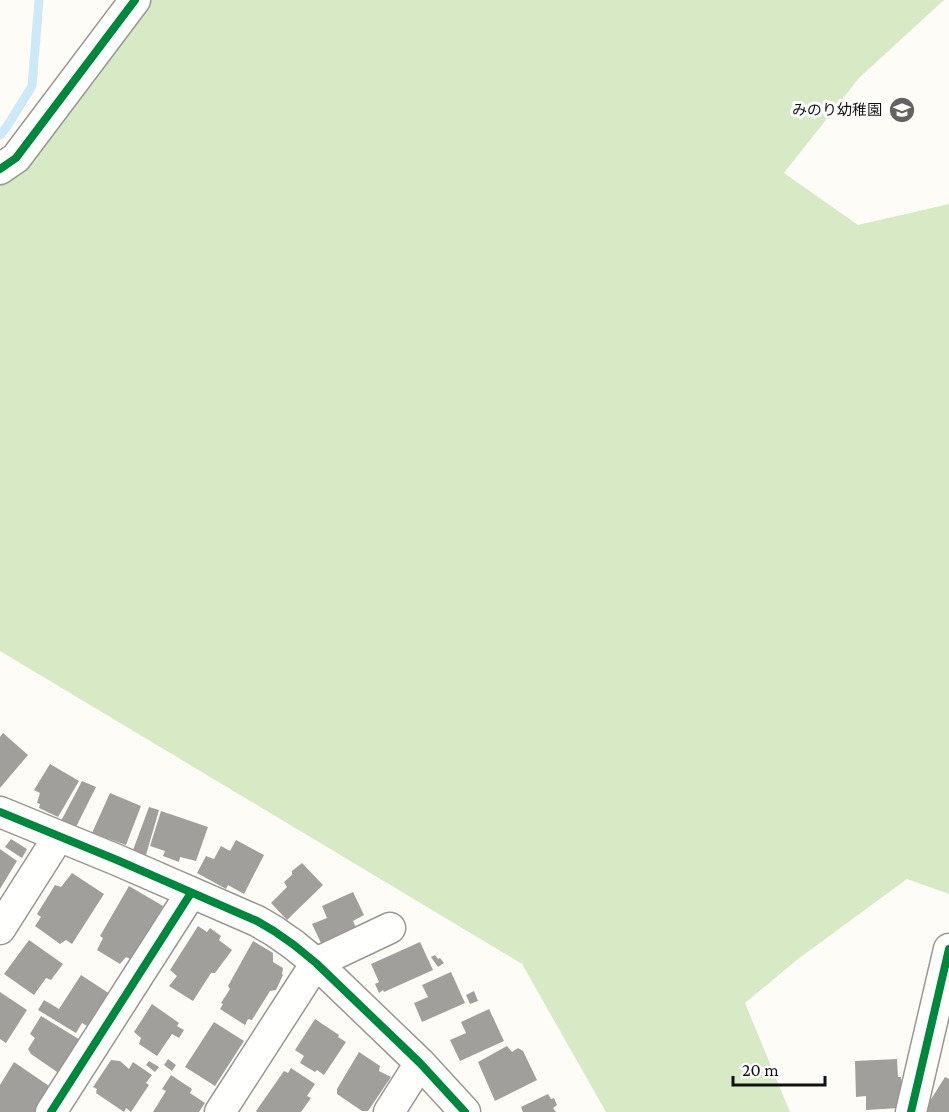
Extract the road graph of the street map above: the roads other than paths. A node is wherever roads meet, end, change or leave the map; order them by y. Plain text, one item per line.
1 (135, 0) edge
2 (0, 169) edge
3 (0, 812) edge
4 (59, 836) junction
5 (191, 893) junction
6 (0, 928) edge
7 (390, 928) dead end
8 (949, 949) edge
9 (316, 963) junction
10 (420, 1063) junction
11 (51, 1112) edge
12 (220, 1112) edge
13 (389, 1112) edge
14 (465, 1112) edge
15 (911, 1112) edge

1 - 2 street
3 - 4 street
4 - 5 street
4 - 6 street
5 - 9 street
5 - 11 street
7 - 9 street
8 - 15 street
9 - 10 street
9 - 12 street
10 - 13 street
10 - 14 street

